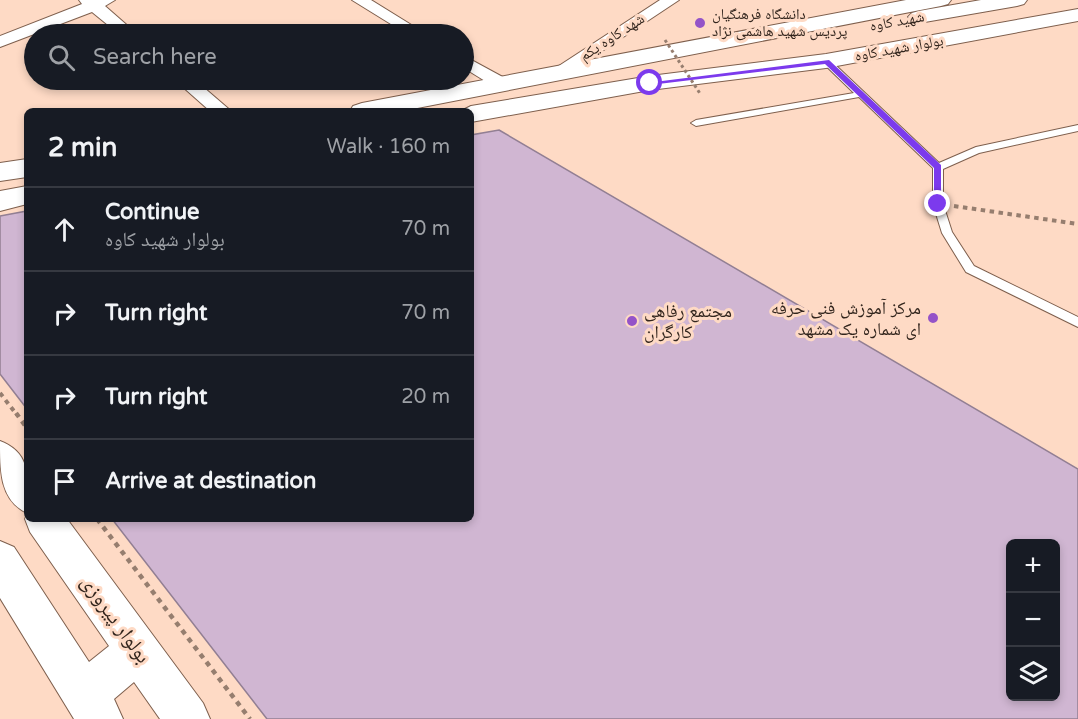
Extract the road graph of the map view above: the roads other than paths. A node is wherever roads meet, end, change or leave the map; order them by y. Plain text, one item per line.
1 (360, 0) edge
2 (671, 0) edge
3 (941, 0) edge
4 (1017, 0) edge
5 (1078, 1) edge
6 (96, 2) edge
7 (1078, 15) edge
8 (43, 24) edge
9 (119, 24) edge
10 (401, 24) edge
11 (24, 32) edge
12 (0, 42) edge
13 (635, 59) junction
14 (826, 61) junction
15 (474, 67) edge
16 (554, 75) junction
17 (650, 83) junction
18 (504, 85) junction
19 (196, 90) edge
20 (861, 94) junction
21 (218, 108) edge
22 (378, 108) edge
23 (474, 113) edge
24 (696, 123) dead end
25 (1078, 128) edge
26 (938, 167) junction
27 (24, 168) edge
28 (0, 172) edge
29 (24, 196) edge
30 (0, 201) edge
31 (1078, 322) edge
32 (0, 458) edge
33 (24, 491) edge
34 (46, 522) edge
35 (0, 561) edge
36 (139, 650) junction
37 (92, 707) edge
38 (187, 719) edge

1 - 10 street
2 - 16 street, شهد کاوه یکم
3 - 13 main road
4 - 13 main road, شهید کاوه
5 - 17 main road, شهید کاوه
6 - 8 street
6 - 9 street
7 - 14 main road, بولوار شهید کاوه
11 - 12 street
13 - 16 main road
14 - 17 main road, بولوار شهید کاوه
14 - 20 lane
15 - 18 street
16 - 18 main road
17 - 23 main road, بولوار شهید کاوه
18 - 22 main road
19 - 21 street
20 - 24 lane
20 - 26 lane
25 - 26 lane
26 - 31 lane
27 - 28 main road
29 - 30 main road
32 - 33 main road
34 - 36 main road, بولوار پیروزی
35 - 37 main road
36 - 37 main road
36 - 38 main road, بولوار پیروزی

